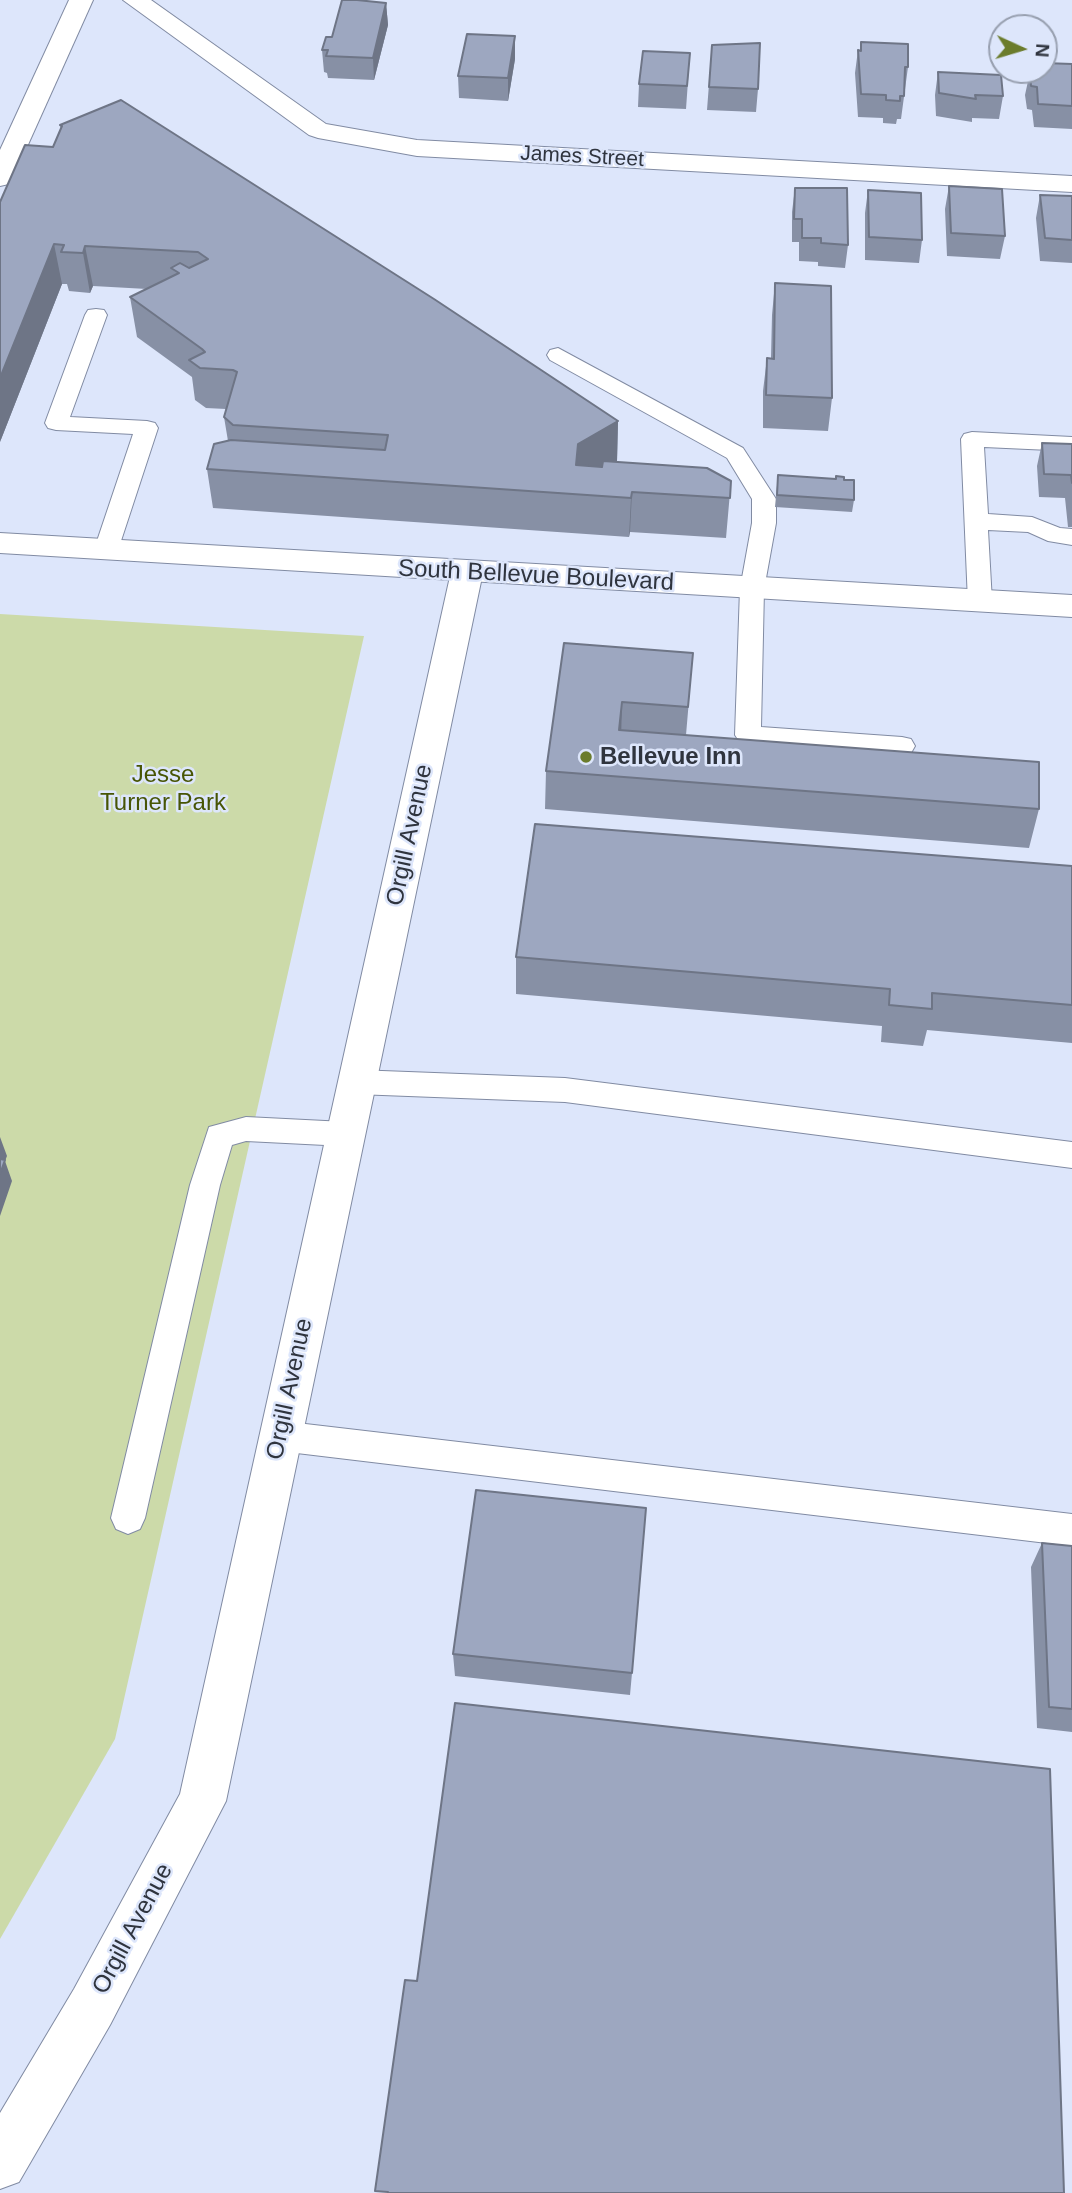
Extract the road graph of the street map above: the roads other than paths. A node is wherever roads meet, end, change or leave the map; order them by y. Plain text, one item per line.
1 (81, 0) edge
2 (135, 0) edge
3 (0, 178) edge
4 (1072, 184) edge
5 (96, 315) dead end
6 (558, 355) dead end
7 (1072, 444) edge
8 (976, 521) junction
9 (1069, 526) edge
10 (0, 543) edge
11 (106, 550) junction
12 (467, 572) junction
13 (752, 589) junction
14 (980, 602) junction
15 (1072, 606) edge
16 (902, 746) dead end
17 (356, 1082) junction
18 (345, 1134) junction
19 (1072, 1154) edge
20 (280, 1436) junction
21 (128, 1518) dead end
22 (1072, 1530) edge
23 (0, 2163) edge

1 - 3 street
2 - 4 street, James Street
5 - 11 lane
6 - 13 lane
7 - 8 lane
8 - 9 lane
8 - 14 lane
10 - 11 street, South Bellevue Boulevard
11 - 12 street, South Bellevue Boulevard
12 - 13 street, South Bellevue Boulevard
12 - 17 street, Orgill Avenue
13 - 14 street, South Bellevue Boulevard
13 - 16 lane
14 - 15 street, South Bellevue Boulevard
17 - 18 street, Orgill Avenue
17 - 19 lane
18 - 20 street, Orgill Avenue
18 - 21 lane
20 - 22 lane
20 - 23 street, Orgill Avenue

